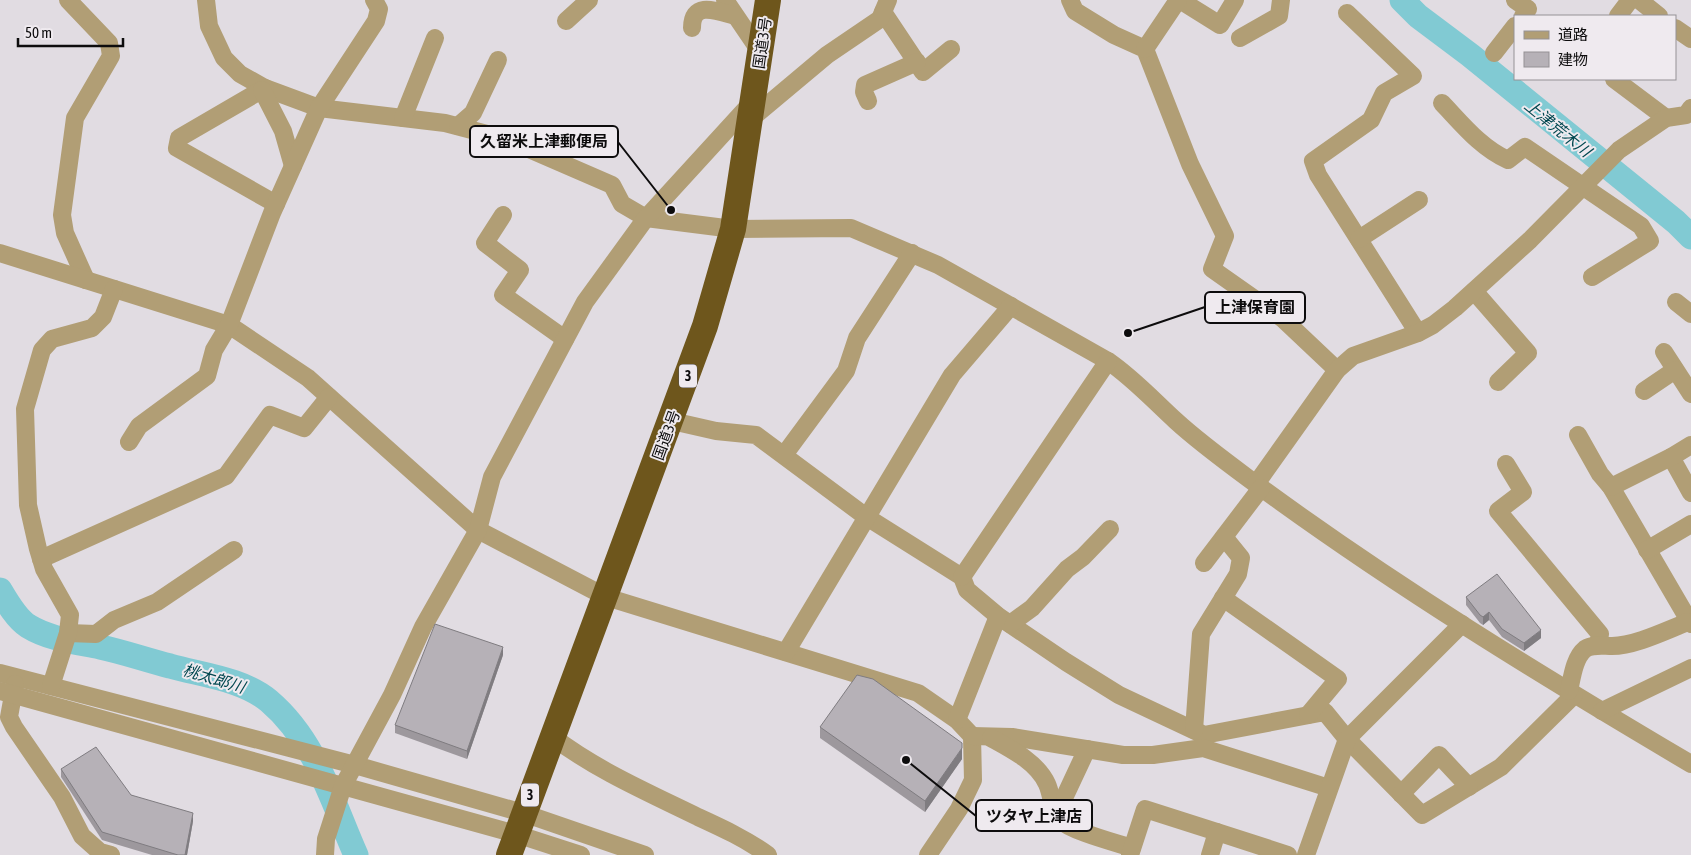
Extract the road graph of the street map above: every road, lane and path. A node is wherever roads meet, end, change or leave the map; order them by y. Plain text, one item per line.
1 (68, 0) edge
2 (206, 0) edge
3 (374, 0) edge
4 (589, 0) edge
5 (724, 0) edge
6 (768, 0) edge
7 (1179, 0) edge
8 (1235, 0) edge
9 (1281, 0) edge
10 (1630, 0) edge
11 (1639, 0) edge
12 (1078, 4) edge
13 (885, 6) edge
14 (1347, 13) dead end
15 (1619, 15) edge
16 (1658, 15) edge
17 (735, 16) junction
18 (566, 21) dead end
19 (1514, 25) edge
20 (692, 28) dead end
21 (1676, 29) edge
22 (435, 38) dead end
23 (1240, 38) dead end
24 (1691, 39) edge
25 (951, 49) dead end
26 (1145, 49) junction
27 (761, 53) junction
28 (1494, 53) dead end
29 (498, 60) dead end
30 (917, 62) junction
31 (1615, 80) edge
32 (263, 89) junction
33 (868, 101) dead end
34 (1442, 103) dead end
35 (319, 108) junction
36 (753, 108) junction
37 (1691, 108) edge
38 (403, 118) junction
39 (1666, 118) junction
40 (458, 126) junction
41 (293, 166) junction
42 (1583, 188) junction
43 (1419, 200) dead end
44 (276, 204) junction
45 (503, 215) dead end
46 (646, 218) junction
47 (733, 229) junction
48 (1358, 239) junction
49 (0, 253) edge
50 (912, 253) junction
51 (1592, 277) dead end
52 (86, 280) junction
53 (114, 289) junction
54 (1474, 291) junction
55 (1676, 302) dead end
56 (1010, 306) junction
57 (1691, 314) edge
58 (229, 325) junction
59 (1418, 333) junction
60 (565, 339) junction
61 (1664, 352) dead end
62 (1108, 361) junction
63 (1337, 370) junction
64 (1675, 370) junction
65 (1498, 382) dead end
66 (1644, 391) dead end
67 (1691, 394) edge
68 (328, 397) junction
69 (672, 421) junction
70 (1578, 435) dead end
71 (129, 442) dead end
72 (1691, 445) edge
73 (784, 455) junction
74 (1671, 457) junction
75 (1506, 464) dead end
76 (1258, 486) junction
77 (1611, 487) junction
78 (1691, 493) edge
79 (865, 516) junction
80 (1691, 524) edge
81 (1110, 529) dead end
82 (478, 530) junction
83 (1224, 537) junction
84 (234, 550) dead end
85 (1648, 550) junction
86 (41, 559) junction
87 (1204, 563) dead end
88 (962, 576) junction
89 (606, 597) junction
90 (1223, 598) junction
91 (1004, 620) junction
92 (1690, 623) edge
93 (1462, 624) junction
94 (68, 633) junction
95 (1598, 645) junction
96 (786, 652) junction
97 (1691, 668) edge
98 (0, 673) edge
99 (17, 677) junction
100 (51, 686) junction
101 (6, 692) edge
102 (1572, 693) junction
103 (1602, 711) junction
104 (1308, 715) junction
105 (958, 720) junction
106 (5, 724) edge
107 (980, 736) junction
108 (553, 737) junction
109 (1200, 738) junction
110 (1347, 739) junction
111 (1087, 749) junction
112 (1691, 764) edge
113 (355, 765) junction
114 (343, 786) junction
115 (1469, 787) junction
116 (1329, 788) junction
117 (1401, 794) junction
118 (1065, 796) dead end
119 (1218, 832) junction
120 (516, 834) edge
121 (1131, 851) edge
122 (103, 854) edge
123 (325, 855) edge
124 (581, 855) edge
125 (645, 855) edge
126 (768, 855) edge
127 (928, 855) edge
128 (1210, 855) edge
129 (1288, 855) edge
130 (1306, 855) edge

1 - 52 street
2 - 32 street
3 - 35 street
4 - 18 street
5 - 17 street
6 - 27 highway, 国道3号 / 3
7 - 8 street
7 - 26 street
9 - 23 street
10 - 15 street
11 - 16 street
12 - 26 street
13 - 30 street
13 - 36 street
14 - 48 street
17 - 20 street
17 - 27 street
19 - 28 street
21 - 24 street
22 - 38 street
25 - 30 street
26 - 63 street
27 - 36 highway, 国道3号 / 3
29 - 40 street
30 - 33 street
31 - 39 street
32 - 35 street
32 - 41 street
32 - 44 street
34 - 42 street
35 - 38 street
35 - 41 street
36 - 46 street
36 - 47 highway, 国道3号 / 3
37 - 39 street
38 - 40 street
39 - 42 street
40 - 46 street
41 - 44 street
42 - 51 street
42 - 54 street
43 - 48 street
44 - 58 street
45 - 60 street
46 - 47 street
46 - 60 street
47 - 50 street
47 - 69 highway, 国道3号 / 3
48 - 59 street
49 - 52 street
50 - 56 street
50 - 73 street
52 - 53 street
53 - 58 street
53 - 86 street
54 - 59 street
54 - 65 street
55 - 57 street
56 - 62 street
56 - 79 street
58 - 68 street
58 - 71 street
59 - 63 street
60 - 82 street
61 - 64 street
62 - 76 street
62 - 88 street
63 - 76 street
64 - 66 street
64 - 67 street
68 - 82 street
68 - 86 street
69 - 73 street
69 - 89 highway, 国道3号 / 3
70 - 77 street
72 - 74 street
73 - 79 street
74 - 77 street
74 - 78 street
75 - 95 street
76 - 83 street
76 - 93 street
77 - 85 street
79 - 88 street
79 - 96 street
80 - 85 street
81 - 91 street
82 - 89 street
82 - 113 street
83 - 87 street
83 - 90 street
84 - 94 street
85 - 92 street
86 - 94 street
88 - 91 street
89 - 96 street
89 - 108 highway, 国道3号 / 3
90 - 104 street
90 - 109 street
91 - 105 street
91 - 109 street
92 - 95 street
93 - 102 street
93 - 110 street
94 - 100 street
95 - 102 street
96 - 105 street
97 - 103 street
98 - 99 street
99 - 100 street
99 - 101 street
100 - 113 street
101 - 106 street
101 - 114 street
102 - 103 street
102 - 115 street
103 - 112 street
104 - 109 street
104 - 110 street
105 - 107 street
106 - 122 street
107 - 111 street
107 - 121 street
107 - 127 street
108 - 120 highway, 国道3号 / 3
108 - 126 street
109 - 111 street
109 - 116 street
110 - 116 street
110 - 117 street
111 - 118 street
113 - 114 street
113 - 120 street
114 - 120 street
114 - 123 street
115 - 117 street
115 - 117 street
116 - 130 street
119 - 121 street
119 - 128 street
119 - 129 street
120 - 124 street
120 - 125 street

